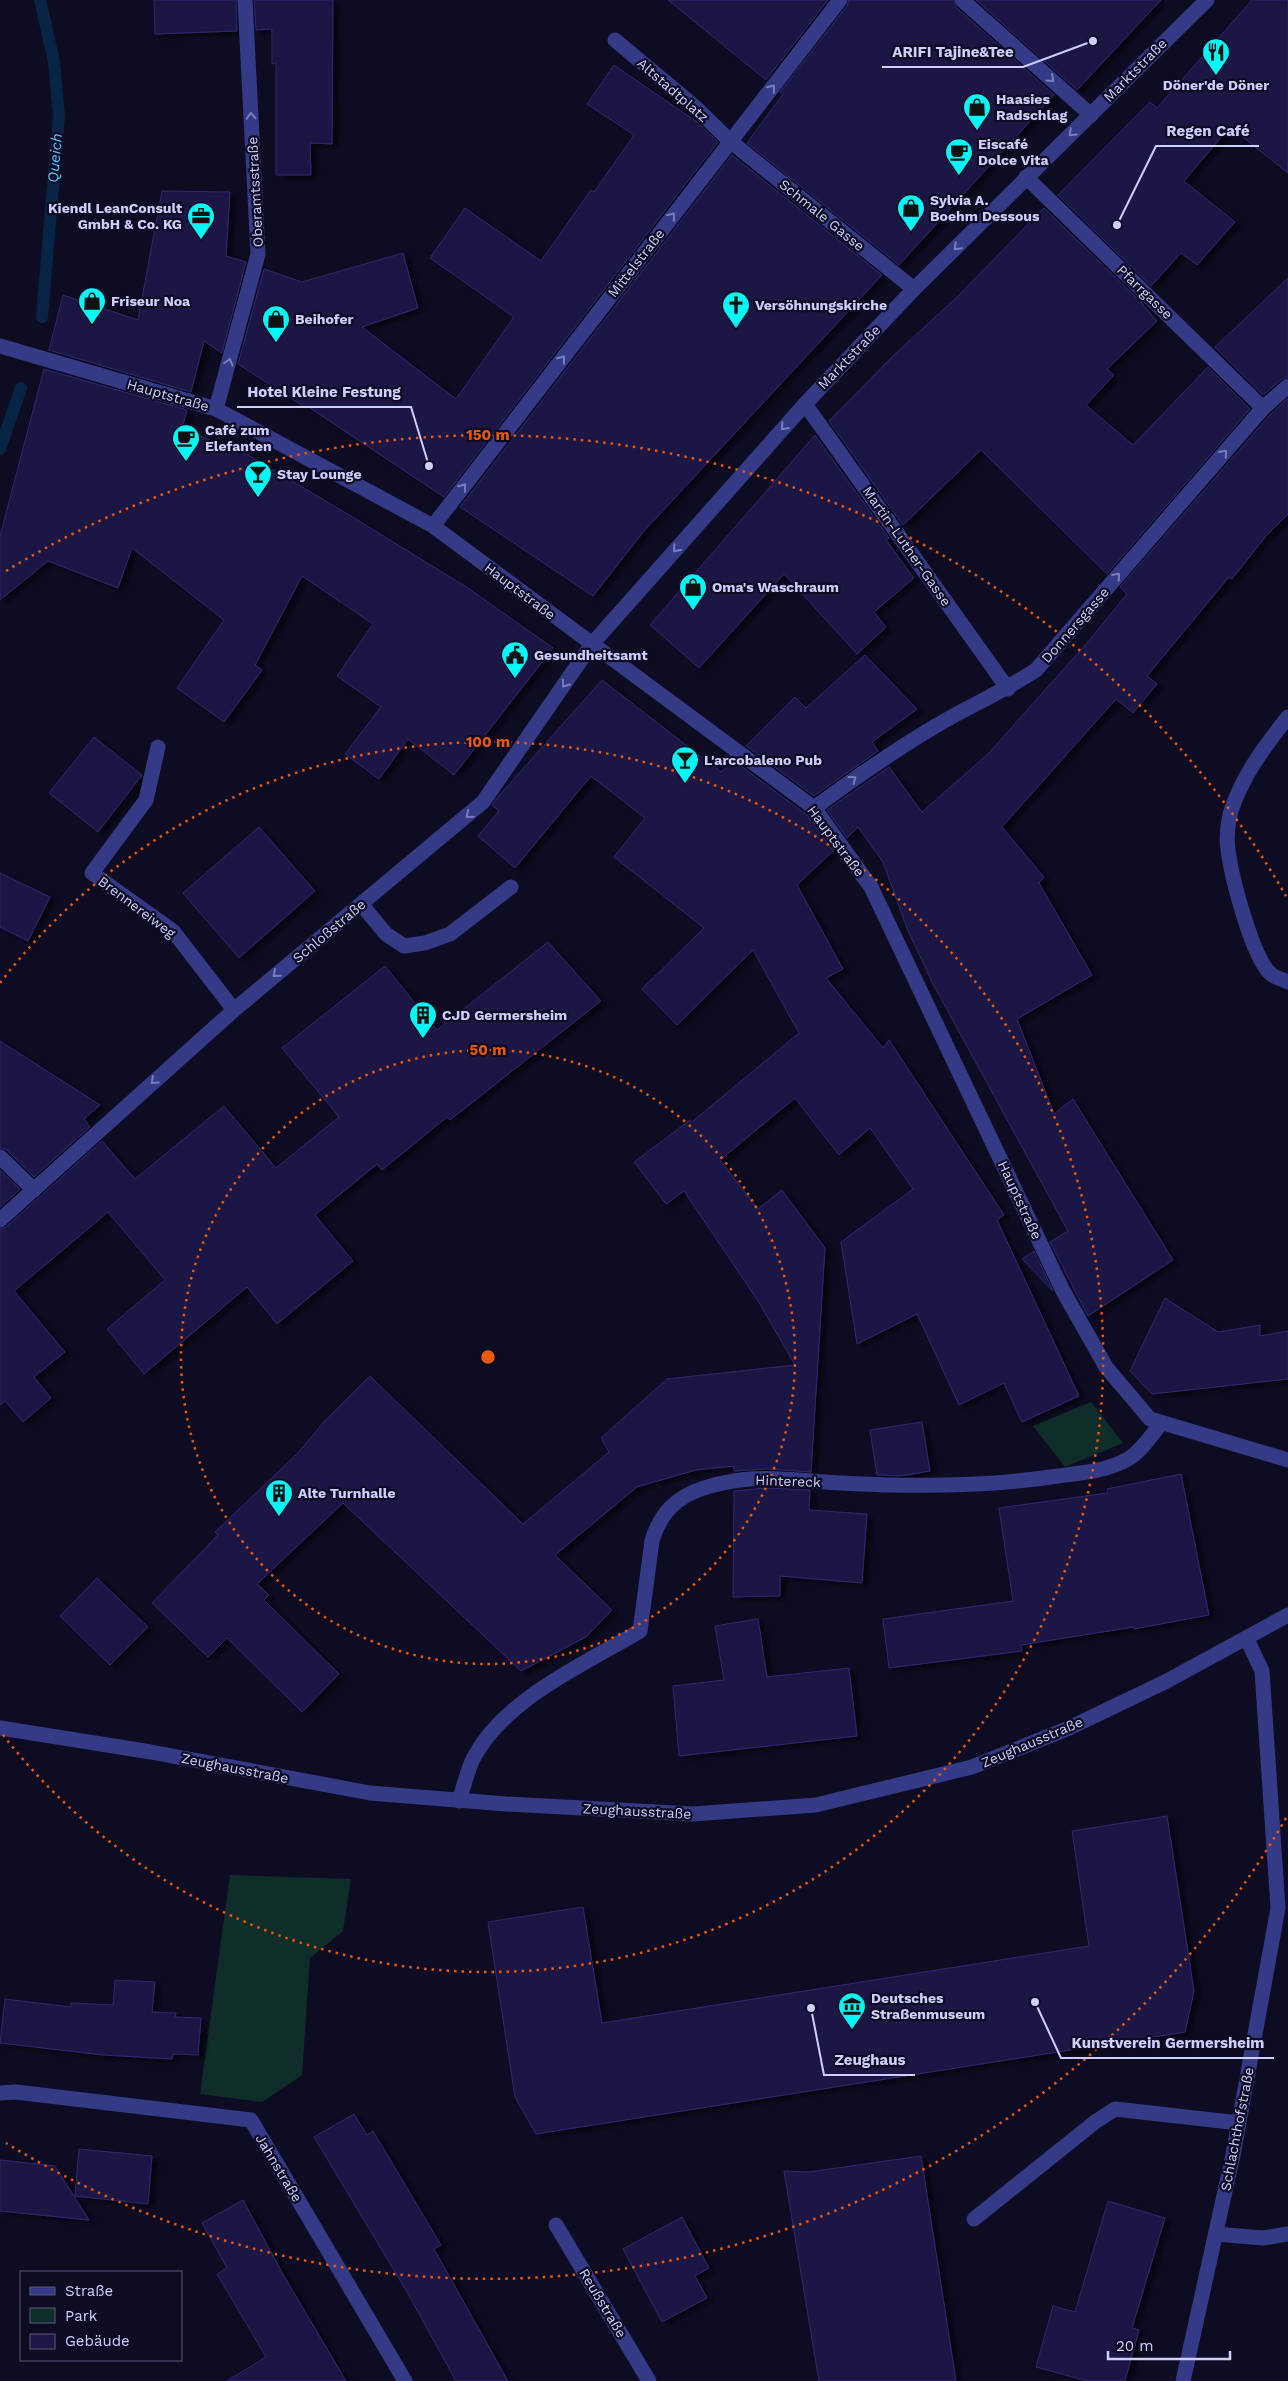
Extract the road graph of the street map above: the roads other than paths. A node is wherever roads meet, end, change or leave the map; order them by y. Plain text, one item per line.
1 (245, 0) edge
2 (840, 0) edge
3 (962, 0) edge
4 (1207, 0) edge
5 (615, 40) dead end
6 (1091, 115) junction
7 (730, 141) junction
8 (1026, 177) junction
9 (914, 289) junction
10 (0, 346) edge
11 (1288, 386) edge
12 (805, 404) junction
13 (1263, 408) junction
14 (216, 409) junction
15 (433, 526) junction
16 (592, 644) junction
17 (1008, 689) junction
18 (1288, 717) edge
19 (158, 747) dead end
20 (814, 808) junction
21 (512, 887) dead end
22 (361, 904) junction
23 (1288, 982) edge
24 (234, 1010) junction
25 (0, 1157) edge
26 (34, 1190) junction
27 (0, 1220) edge
28 (1161, 1424) junction
29 (1288, 1460) edge
30 (1288, 1615) edge
31 (1247, 1638) junction
32 (0, 1728) edge
33 (459, 1801) junction
34 (0, 2093) edge
35 (1239, 2123) junction
36 (974, 2219) dead end
37 (556, 2225) dead end
38 (1216, 2234) junction
39 (1288, 2234) edge
40 (406, 2381) edge
41 (648, 2381) edge
42 (1183, 2381) edge

14 -> 1 street, Oberamtsstraße
7 -> 2 street, Mittelstraße
3 -> 6 street
4 - 6 street, Marktstraße
5 - 7 street, Altstadtplatz
6 -> 8 street, Marktstraße
7 - 9 street, Schmale Gasse
15 -> 7 street, Mittelstraße
8 -> 9 street, Marktstraße
8 - 13 street, Pfarrgasse
9 - 12 street, Marktstraße
10 - 14 street, Hauptstraße
11 - 13 street, Donnersgasse
12 -> 16 street, Marktstraße
12 - 17 street, Martin-Luther-Gasse
17 -> 13 street, Donnersgasse
14 - 15 street, Hauptstraße
15 - 16 street, Hauptstraße
16 - 20 street, Hauptstraße
16 -> 22 street, Schloßstraße
20 -> 17 street, Donnersgasse
18 - 23 street
19 - 24 street, Brennereiweg
20 - 28 street, Hauptstraße
21 - 22 street
22 -> 24 street, Schloßstraße
24 -> 26 street, Schloßstraße
25 - 26 street
26 - 27 street, Schloßstraße
28 - 29 street, Hauptstraße
28 - 33 street, Hintereck
30 - 31 street, Zeughausstraße
31 - 33 street, Zeughausstraße
31 - 35 street, Schlachthofstraße
32 - 33 street, Zeughausstraße
34 - 40 street, Jahnstraße
35 - 36 street
35 - 38 street, Schlachthofstraße
37 - 41 street, Reußstraße
38 - 39 street
38 - 42 street, Schlachthofstraße

